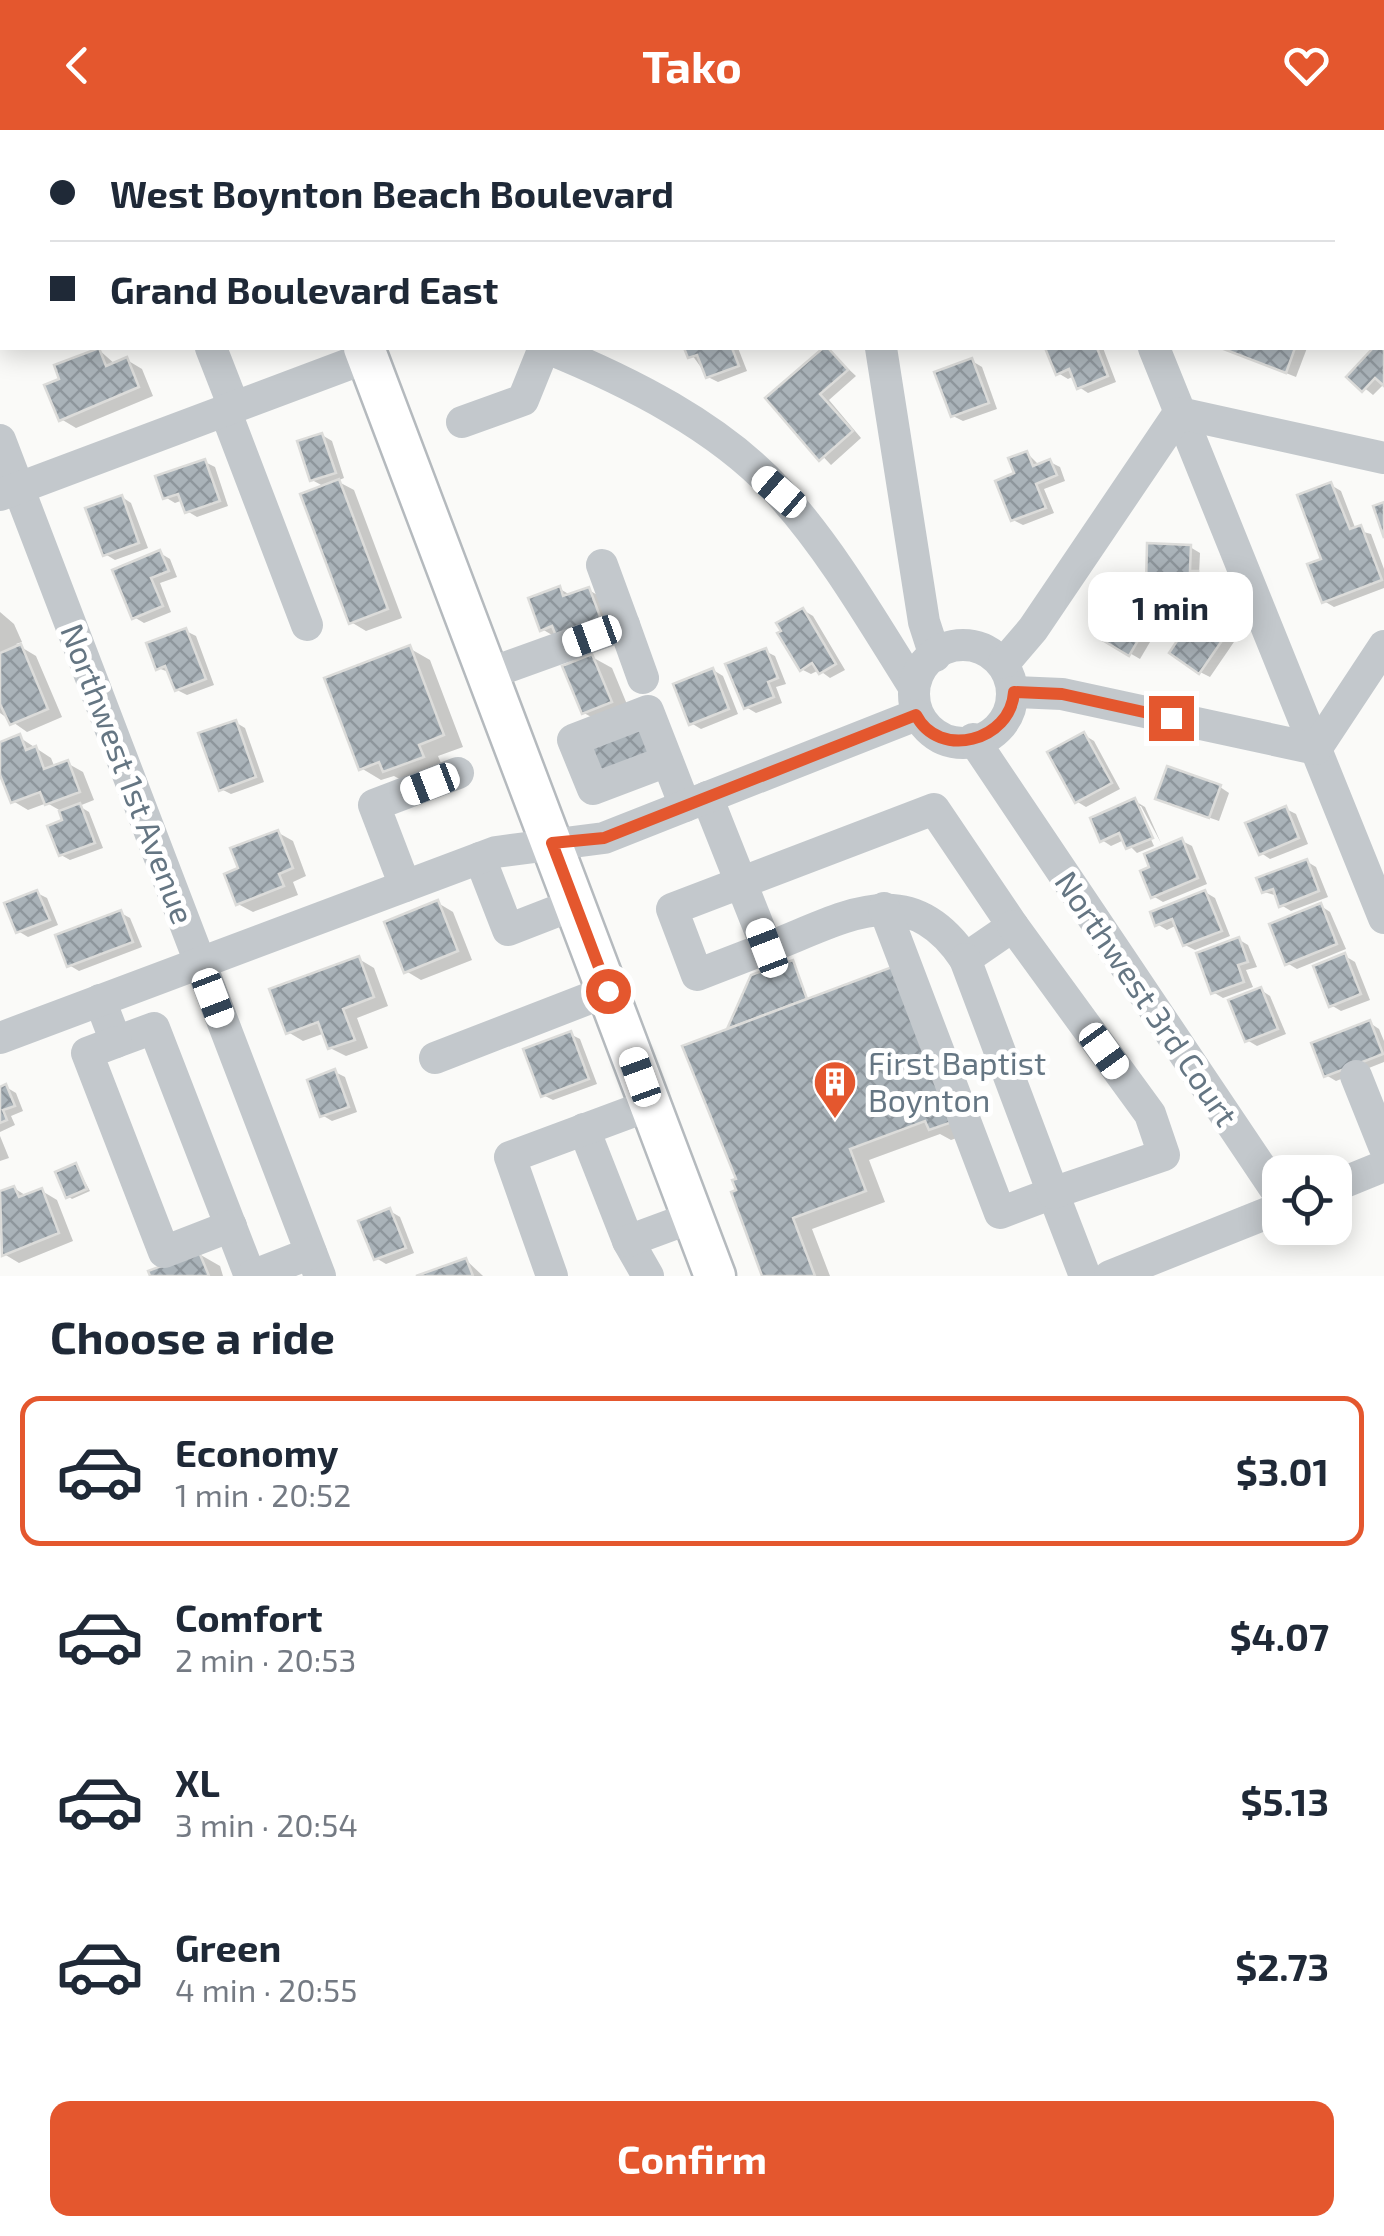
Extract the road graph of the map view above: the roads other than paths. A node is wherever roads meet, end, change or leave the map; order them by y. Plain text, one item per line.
1 (212, 350) edge
2 (544, 350) edge
3 (550, 350) edge
4 (881, 350) edge
5 (1155, 350) edge
6 (366, 352) edge
7 (230, 408) junction
8 (1179, 413) junction
9 (462, 422) dead end
10 (0, 440) edge
11 (1384, 458) edge
12 (9, 492) edge
13 (602, 566) dead end
14 (308, 625) dead end
15 (624, 625) junction
16 (1384, 646) edge
17 (935, 656) junction
18 (488, 674) junction
19 (644, 678) dead end
20 (1009, 678) junction
21 (915, 701) junction
22 (973, 739) junction
23 (1316, 749) junction
24 (667, 761) junction
25 (458, 772) dead end
26 (696, 802) junction
27 (552, 843) junction
28 (480, 858) junction
29 (741, 882) junction
30 (405, 886) junction
31 (575, 904) junction
32 (884, 908) junction
33 (1384, 918) edge
34 (1013, 926) junction
35 (767, 948) junction
36 (965, 959) junction
37 (199, 962) junction
38 (608, 991) junction
39 (100, 1000) junction
40 (0, 1038) edge
41 (996, 1041) junction
42 (116, 1042) junction
43 (435, 1058) dead end
44 (942, 1060) junction
45 (1356, 1076) dead end
46 (650, 1105) junction
47 (584, 1129) junction
48 (1384, 1146) edge
49 (1384, 1166) edge
50 (1262, 1169) edge
51 (1352, 1179) edge
52 (1053, 1193) junction
53 (1262, 1215) edge
54 (693, 1217) junction
55 (231, 1226) junction
56 (628, 1241) junction
57 (315, 1264) edge
58 (251, 1276) edge
59 (552, 1276) edge
60 (648, 1276) edge
61 (715, 1276) edge
62 (1085, 1276) edge
63 (1110, 1276) edge

1 - 7 street
2 - 9 street
3 - 21 street
4 - 17 street
5 - 8 street
6 - 7 street
6 - 18 main road
7 - 12 street
7 - 14 street
8 - 11 street
8 - 20 street
8 - 23 street
10 - 12 street, Northwest 1st Avenue
12 - 37 street, Northwest 1st Avenue
13 - 15 street
15 - 18 street
15 - 19 street
16 - 23 street
17 - 20 street
17 - 21 street
18 - 27 main road
20 - 22 street
20 - 23 street
21 - 22 street
21 - 26 street
22 - 50 street, Northwest 3rd Court
23 - 33 street
24 - 24 street
24 - 26 street
25 - 30 street
26 - 27 street
26 - 29 street
27 - 28 street
27 - 31 main road
28 - 30 street
28 - 31 street
29 - 34 street
29 - 35 street
29 - 35 street
30 - 37 street
31 - 38 main road
32 - 35 street
32 - 36 street
32 - 44 street
34 - 36 street
34 - 52 street
36 - 41 street
37 - 39 street
37 - 57 street, Northwest 1st Avenue
38 - 43 street
38 - 46 main road
39 - 40 street
39 - 42 street
41 - 44 street
41 - 52 street
42 - 55 street
42 - 55 street
44 - 52 street
45 - 48 street
46 - 47 street
46 - 54 main road
47 - 56 street
47 - 59 street
49 - 51 street
52 - 62 street
53 - 63 street
54 - 56 street
54 - 61 main road
55 - 58 street
56 - 60 street
57 - 58 street

